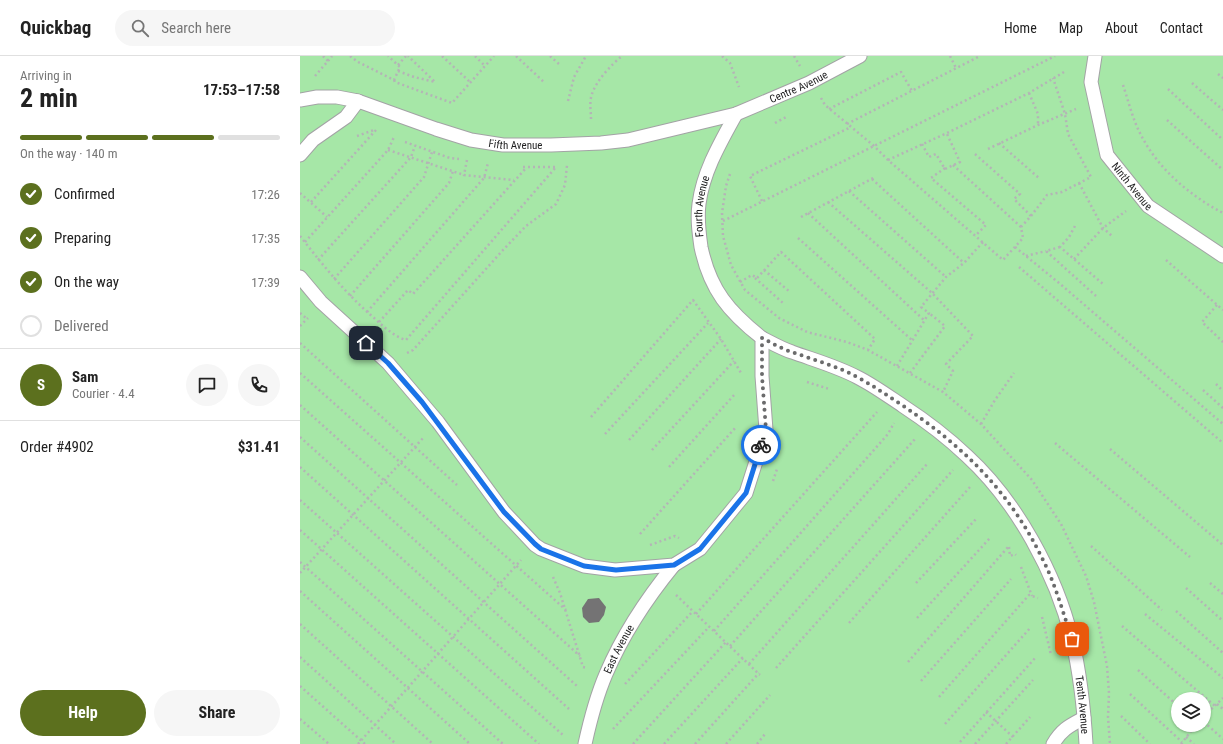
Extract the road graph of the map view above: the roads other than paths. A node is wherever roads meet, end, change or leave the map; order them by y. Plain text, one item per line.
1 (860, 56) edge
2 (1095, 56) edge
3 (300, 100) edge
4 (358, 101) junction
5 (736, 114) junction
6 (300, 155) edge
7 (1223, 256) edge
8 (300, 277) edge
9 (762, 338) junction
10 (674, 565) junction
11 (1084, 718) junction
12 (585, 744) edge
13 (1054, 744) edge
14 (1086, 744) edge

1 - 5 lane, Centre Avenue
2 - 7 lane, Ninth Avenue
3 - 4 lane, Fifth Avenue
4 - 5 lane, Fifth Avenue
4 - 6 lane
5 - 9 lane, Fourth Avenue
8 - 10 lane
9 - 10 lane
9 - 11 lane, Tenth Avenue
10 - 12 lane, East Avenue
11 - 13 lane
11 - 14 lane, Tenth Avenue

